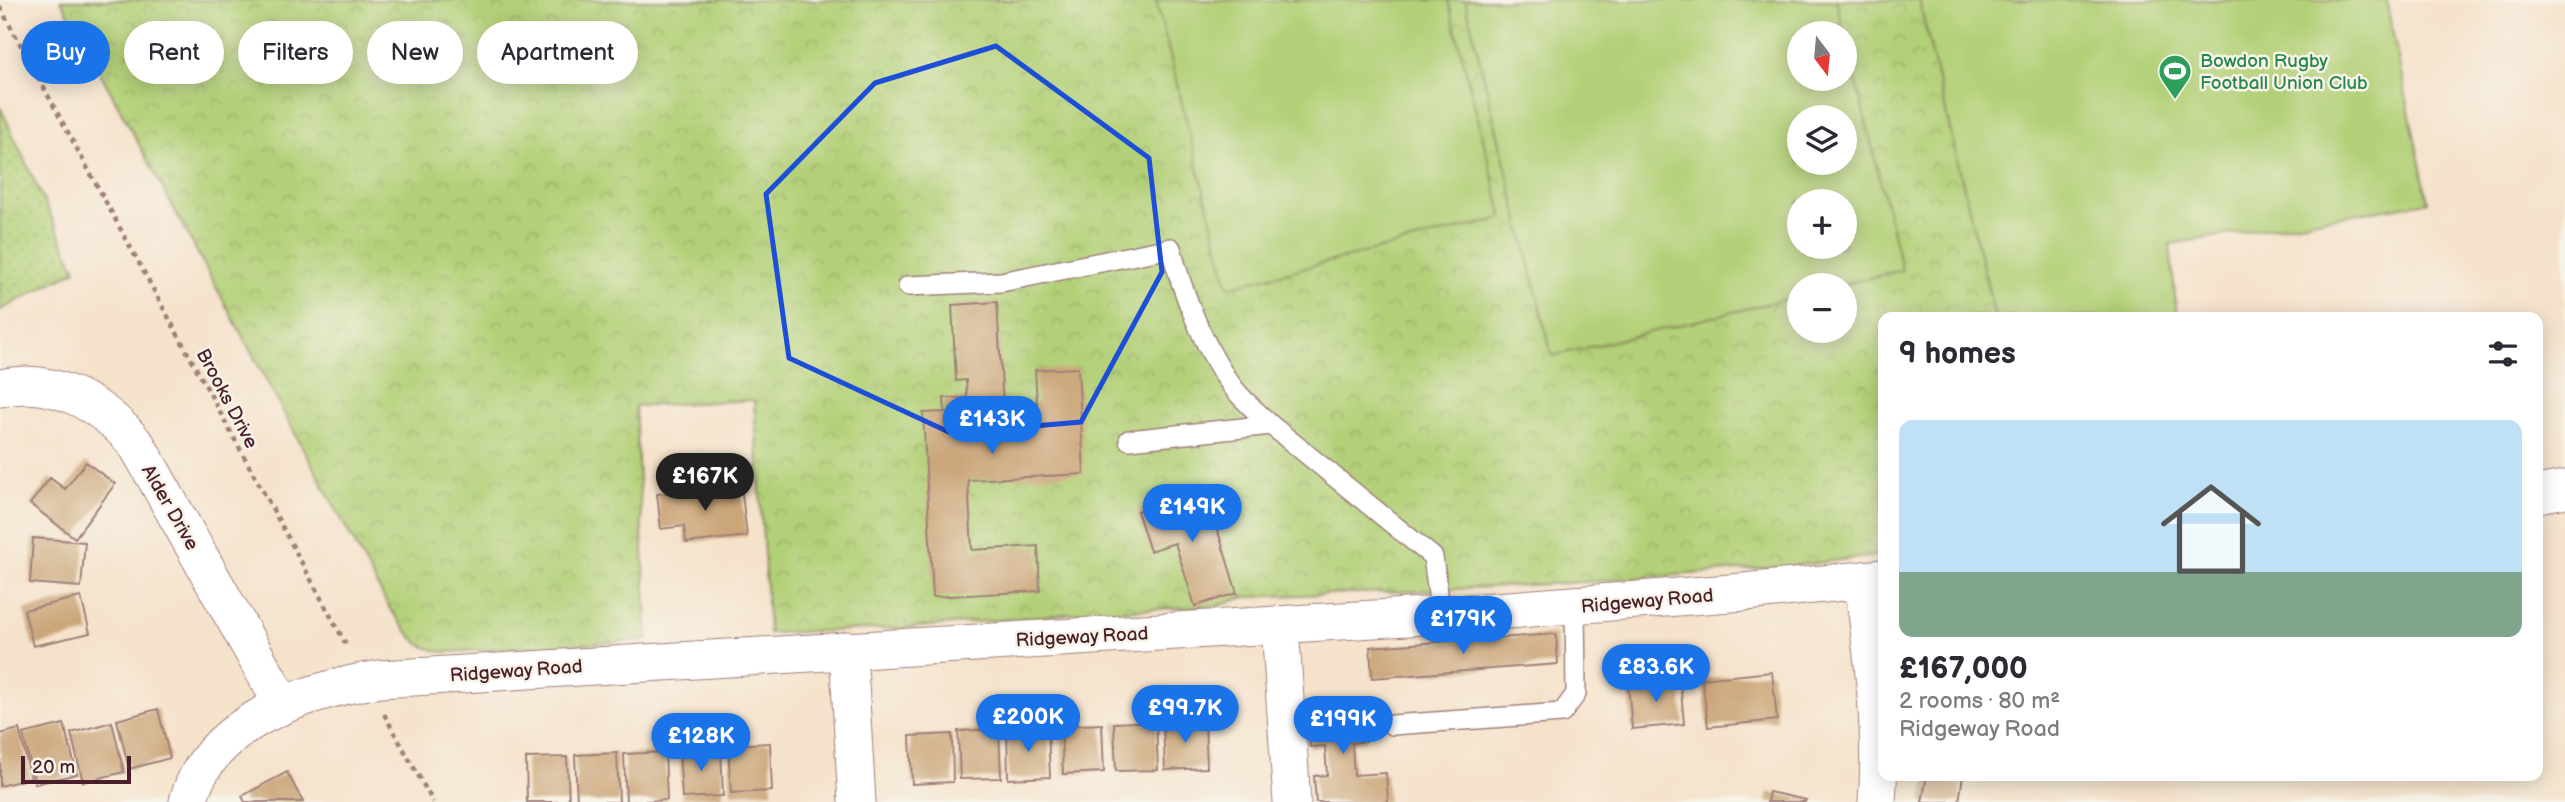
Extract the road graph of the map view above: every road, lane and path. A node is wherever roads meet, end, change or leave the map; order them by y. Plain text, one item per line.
1 (0, 7) edge
2 (908, 286) dead end
3 (0, 388) edge
4 (1271, 425) junction
5 (1129, 440) dead end
6 (2565, 489) edge
7 (2543, 493) edge
8 (1873, 579) edge
9 (1575, 605) junction
10 (1441, 615) junction
11 (1280, 626) junction
12 (848, 650) junction
13 (366, 681) junction
14 (1878, 691) edge
15 (284, 705) junction
16 (1392, 724) dead end
17 (1878, 781) edge
18 (188, 802) edge
19 (433, 802) edge
20 (857, 802) edge
21 (1292, 802) edge
22 (1877, 802) edge

1 - 13 path, Brooks Drive
2 - 4 lane
3 - 15 street, Alder Drive
4 - 5 lane
4 - 10 lane
6 - 7 street
8 - 9 street, Ridgeway Road
8 - 14 street
9 - 10 street, Ridgeway Road
9 - 16 lane
10 - 11 street, Ridgeway Road
11 - 12 street, Ridgeway Road
11 - 21 street
12 - 13 street, Ridgeway Road
12 - 20 street
13 - 15 street, Ridgeway Road
13 - 19 path, Brooks Drive
15 - 18 street, Ridgeway Road
17 - 22 street

